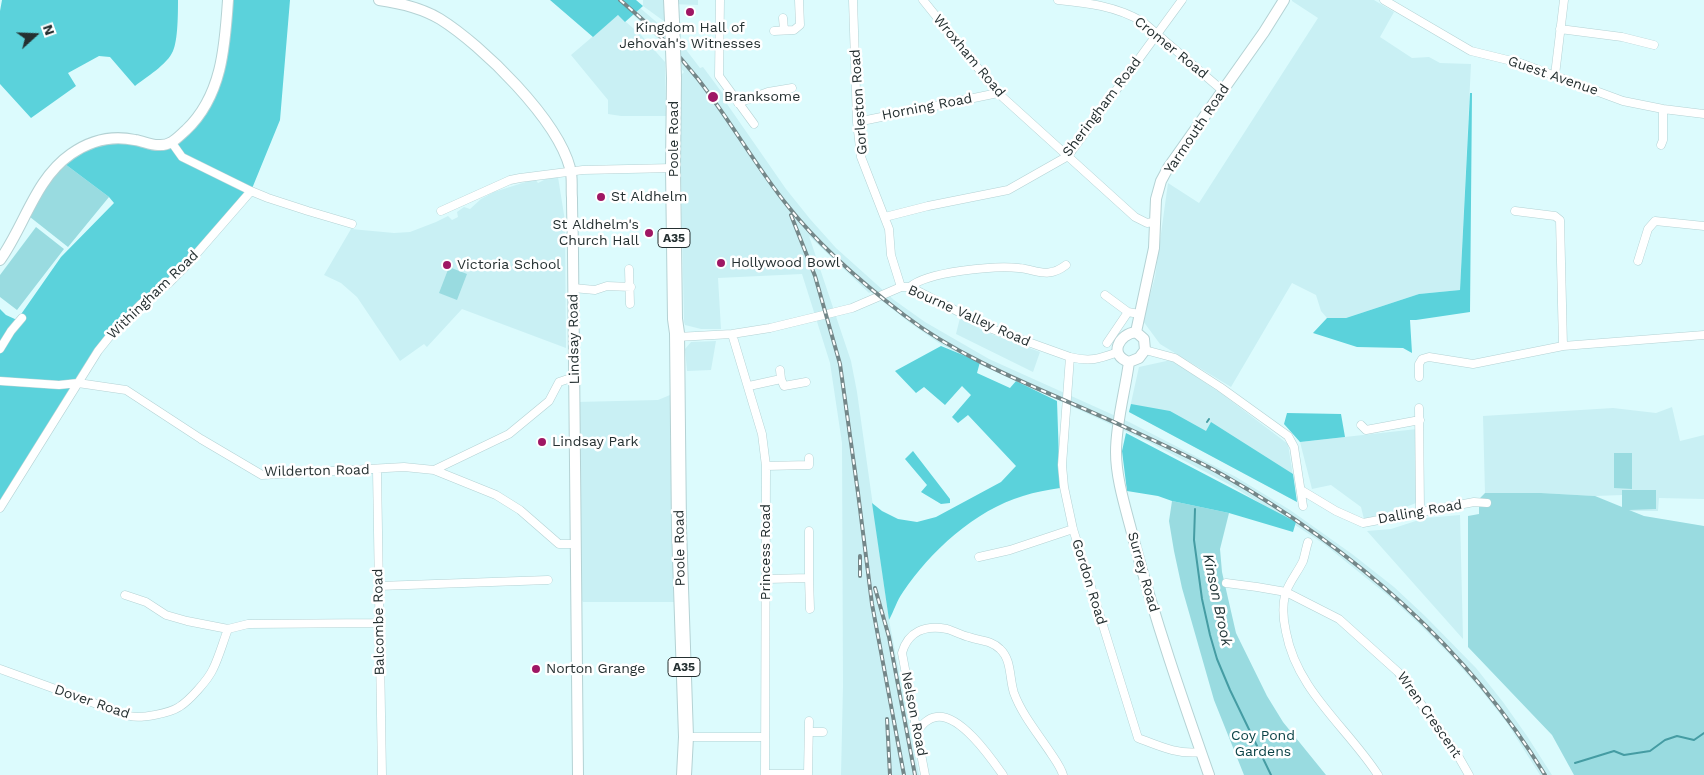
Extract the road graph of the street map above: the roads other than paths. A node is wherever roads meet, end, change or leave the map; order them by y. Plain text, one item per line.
1 (228, 0) edge
2 (379, 0) edge
3 (671, 0) edge
4 (720, 0) edge
5 (799, 0) edge
6 (853, 0) edge
7 (923, 0) edge
8 (1058, 0) edge
9 (1182, 0) edge
10 (1284, 0) edge
11 (1564, 0) edge
12 (1387, 1) edge
13 (783, 18) dead end
14 (1560, 29) junction
15 (784, 30) junction
16 (774, 31) dead end
17 (1156, 34) junction
18 (1654, 45) dead end
19 (1555, 75) junction
20 (792, 88) dead end
21 (1223, 91) junction
22 (998, 93) junction
23 (738, 103) junction
24 (1663, 109) junction
25 (1704, 114) edge
26 (857, 122) junction
27 (754, 124) dead end
28 (172, 143) junction
29 (1661, 145) dead end
30 (1068, 156) junction
31 (673, 168) junction
32 (571, 170) junction
33 (251, 191) junction
34 (441, 211) dead end
35 (1515, 211) dead end
36 (885, 218) junction
37 (1154, 222) junction
38 (352, 224) dead end
39 (1704, 226) edge
40 (0, 260) edge
41 (1638, 261) dead end
42 (1066, 265) dead end
43 (629, 269) dead end
44 (630, 287) junction
45 (901, 287) junction
46 (910, 287) junction
47 (574, 288) junction
48 (1105, 295) dead end
49 (630, 304) dead end
50 (1134, 313) junction
51 (22, 318) dead end
52 (676, 325) junction
53 (1136, 332) junction
54 (732, 334) junction
55 (1704, 335) edge
56 (1107, 343) dead end
57 (1563, 346) junction
58 (0, 349) edge
59 (1145, 350) junction
60 (1118, 352) junction
61 (1070, 357) junction
62 (1129, 362) junction
63 (574, 377) junction
64 (1419, 377) dead end
65 (0, 381) edge
66 (806, 382) dead end
67 (78, 383) junction
68 (749, 386) junction
69 (1419, 408) dead end
70 (1420, 420) junction
71 (1361, 425) dead end
72 (809, 465) dead end
73 (766, 466) junction
74 (377, 470) junction
75 (434, 470) junction
76 (1301, 490) junction
77 (1488, 503) dead end
78 (1303, 506) dead end
79 (0, 508) edge
80 (1420, 511) junction
81 (1073, 529) junction
82 (809, 531) dead end
83 (1308, 542) dead end
84 (576, 544) junction
85 (979, 557) dead end
86 (809, 578) junction
87 (766, 579) junction
88 (548, 580) dead end
89 (1226, 583) dead end
90 (379, 586) junction
91 (1286, 592) junction
92 (125, 595) dead end
93 (810, 610) dead end
94 (379, 623) junction
95 (228, 629) junction
96 (0, 669) edge
97 (809, 722) dead end
98 (918, 731) junction
99 (809, 732) junction
100 (823, 732) dead end
101 (686, 737) junction
102 (766, 737) junction
103 (1201, 752) junction
104 (808, 774) edge
105 (382, 775) edge
106 (578, 775) edge
107 (684, 775) edge
108 (765, 775) edge
109 (925, 775) edge
110 (1002, 775) edge
111 (1063, 775) edge
112 (1209, 775) edge
113 (1378, 775) edge
114 (1469, 775) edge

1 - 28 street
2 - 32 street, Lindsay Road
3 - 31 highway, Poole Road / A35, bridge
4 - 23 street
5 - 15 street
6 - 26 street, Gorleston Road
7 - 22 street, Wroxham Road
8 - 17 street, Cromer Road
9 - 17 street, Sheringham Road
10 - 21 street, Yarmouth Road
11 - 14 street
12 - 19 street, Guest Avenue
13 - 15 street
14 - 18 street
14 - 19 street
15 - 16 street
17 - 21 street, Cromer Road
17 - 30 street, Sheringham Road
19 - 24 street, Guest Avenue
20 - 23 street
21 - 37 street, Yarmouth Road
22 - 26 street, Horning Road
22 - 30 street, Wroxham Road
23 - 27 street
24 - 25 street, Guest Avenue
24 - 29 street
26 - 36 street, Gorleston Road
28 - 33 street
28 - 40 street
30 - 36 street, Sheringham Road
30 - 37 street, Wroxham Road
31 - 32 street
31 - 52 highway, Poole Road / A35
32 - 34 street
32 - 47 street, Lindsay Road
33 - 38 street
33 - 67 street, Withingham Road
35 - 57 street
36 - 45 street, Gorleston Road
37 - 50 street, Yarmouth Road
39 - 41 street
42 - 46 street
43 - 44 street
44 - 47 street
44 - 49 street
45 - 46 street, Bourne Valley Road
45 - 54 street, Bourne Valley Road
46 - 61 street, Bourne Valley Road
47 - 63 street, Lindsay Road
48 - 50 street
50 - 53 street, Yarmouth Road
50 - 56 street
51 - 58 street
52 - 54 street, Bourne Valley Road
52 - 101 highway, Poole Road / A35
53 - 59 street
53 - 60 street
54 - 68 street, Princess Road
55 - 57 street
57 - 64 street
59 - 62 street
59 - 76 street
60 - 61 street, Bourne Valley Road
60 - 62 street
61 - 81 street, Gordon Road
62 - 103 street, Surrey Road
63 - 75 street
63 - 84 street, Lindsay Road
65 - 67 street, Wilderton Road
66 - 68 street
67 - 74 street, Wilderton Road
67 - 79 street, Withingham Road
68 - 73 street, Princess Road
69 - 70 street
70 - 71 street
70 - 80 street
72 - 73 street
73 - 87 street, Princess Road
74 - 75 street, Wilderton Road
74 - 90 street, Balcombe Road
75 - 84 street, Wilderton Road
76 - 78 street
76 - 80 street, Dalling Road
77 - 80 street, Dalling Road
81 - 85 street
81 - 103 street, Gordon Road
82 - 86 street
83 - 91 street
84 - 106 street, Lindsay Road
86 - 87 street
86 - 93 street
87 - 102 street, Princess Road
88 - 90 street
89 - 91 street, Wren Crescent
90 - 94 street, Balcombe Road
91 - 113 street
91 - 114 street, Wren Crescent
92 - 95 street
94 - 95 street
94 - 105 street, Balcombe Road
95 - 96 street, Dover Road
97 - 99 street
98 - 109 street, Nelson Road
98 - 110 street
98 - 111 street, Nelson Road
99 - 100 street
99 - 104 street
101 - 102 street
101 - 107 highway, Poole Road / A35
102 - 108 street, Princess Road
103 - 112 street, Surrey Road
104 - 108 street

